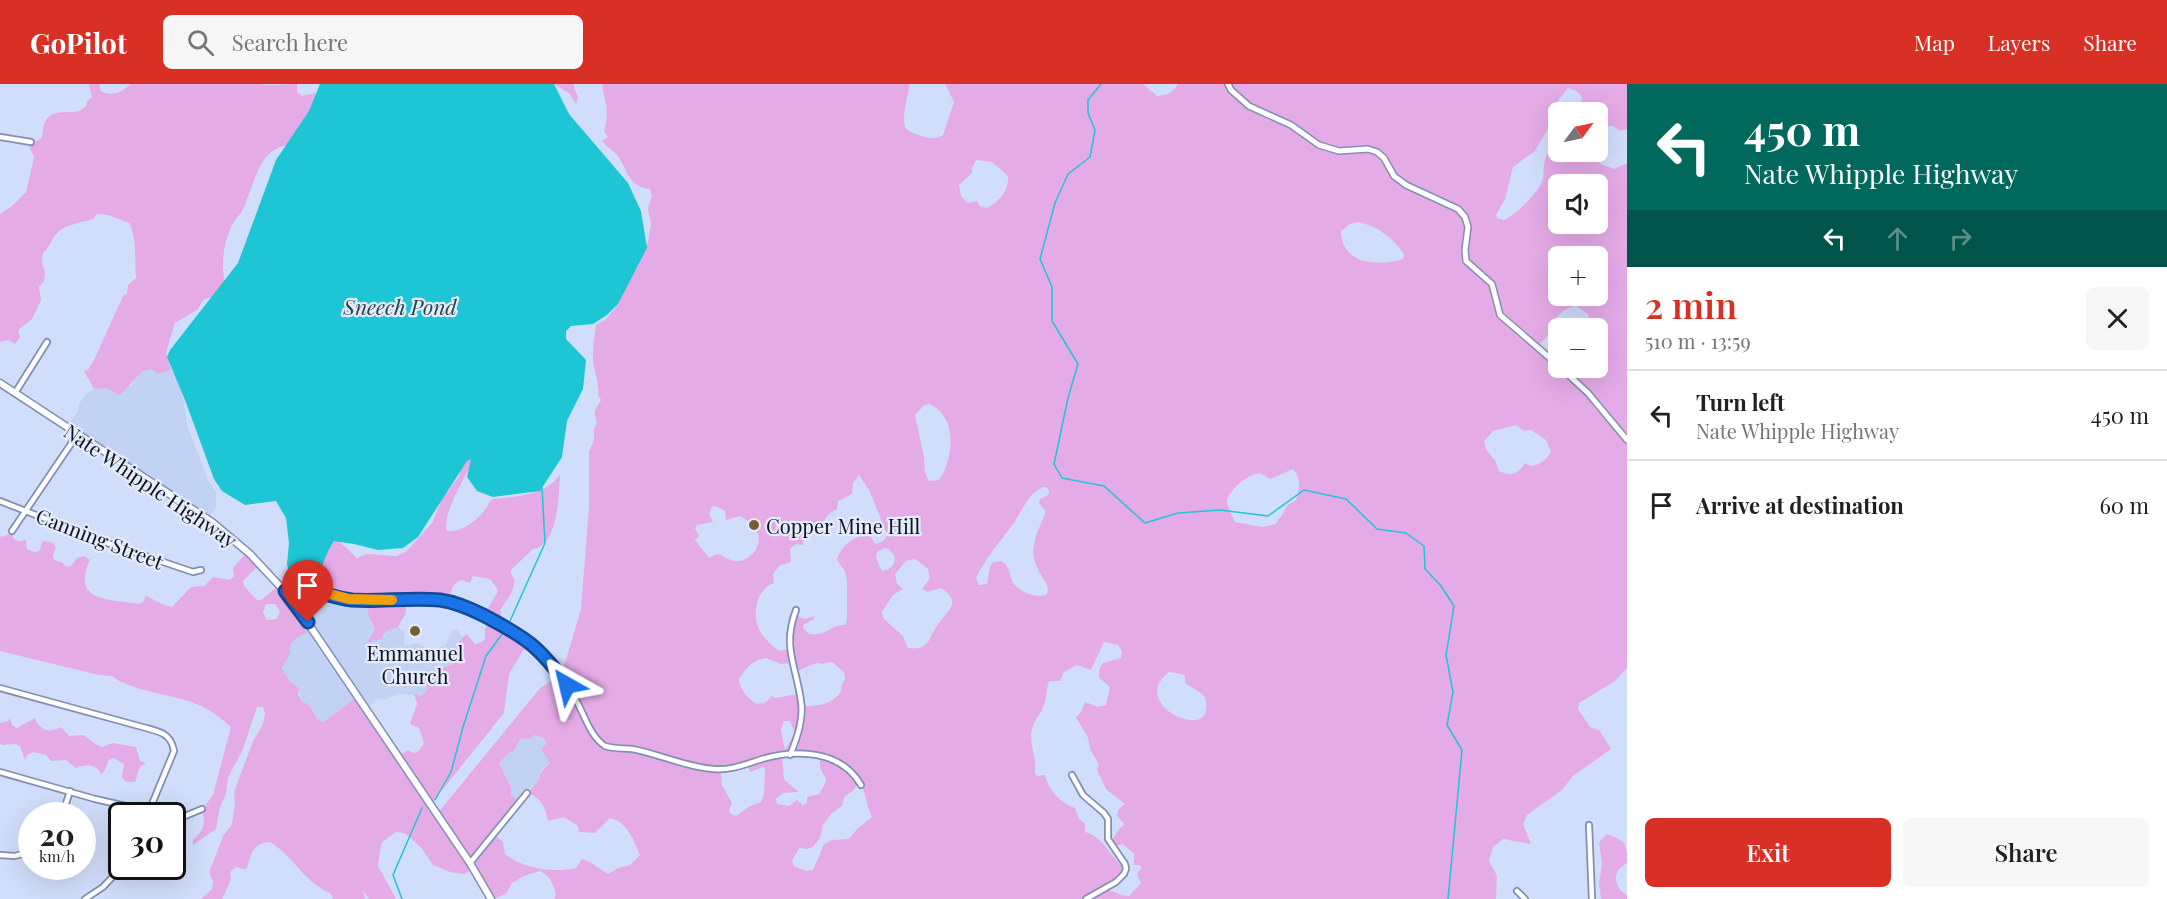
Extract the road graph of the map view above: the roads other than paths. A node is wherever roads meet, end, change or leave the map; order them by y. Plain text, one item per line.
1 (1228, 84) edge
2 (0, 137) edge
3 (31, 142) dead end
4 (47, 342) dead end
5 (1548, 356) edge
6 (1572, 378) edge
7 (0, 383) edge
8 (15, 393) junction
9 (77, 435) junction
10 (1627, 440) edge
11 (0, 501) edge
12 (27, 510) junction
13 (12, 531) dead end
14 (201, 570) dead end
15 (285, 591) junction
16 (796, 610) dead end
17 (0, 688) edge
18 (790, 755) junction
19 (0, 772) edge
20 (1072, 775) dead end
21 (861, 785) dead end
22 (70, 791) junction
23 (527, 793) dead end
24 (66, 802) edge
25 (108, 802) edge
26 (153, 802) edge
27 (202, 809) dead end
28 (186, 816) edge
29 (1589, 825) dead end
30 (0, 855) edge
31 (18, 855) edge
32 (470, 863) junction
33 (110, 880) edge
34 (1517, 891) dead end
35 (85, 899) edge
36 (491, 899) edge
37 (1086, 899) edge
38 (1525, 899) edge
39 (1592, 899) edge

1 - 5 street
2 - 3 street
4 - 8 street
6 - 10 street
7 - 8 main road, Nate Whipple Highway
8 - 9 main road, Nate Whipple Highway
9 - 12 street
9 - 15 main road, Nate Whipple Highway
11 - 12 street, Canning Street
12 - 13 street
12 - 14 street, Canning Street
15 - 18 street
15 - 32 main road, Nate Whipple Highway
16 - 18 street
17 - 26 street
18 - 21 street
19 - 22 street
20 - 37 street
22 - 24 street
22 - 25 street
23 - 32 street
27 - 28 street
29 - 39 street
30 - 31 street
32 - 36 main road, Nate Whipple Highway
33 - 35 street
34 - 38 street

